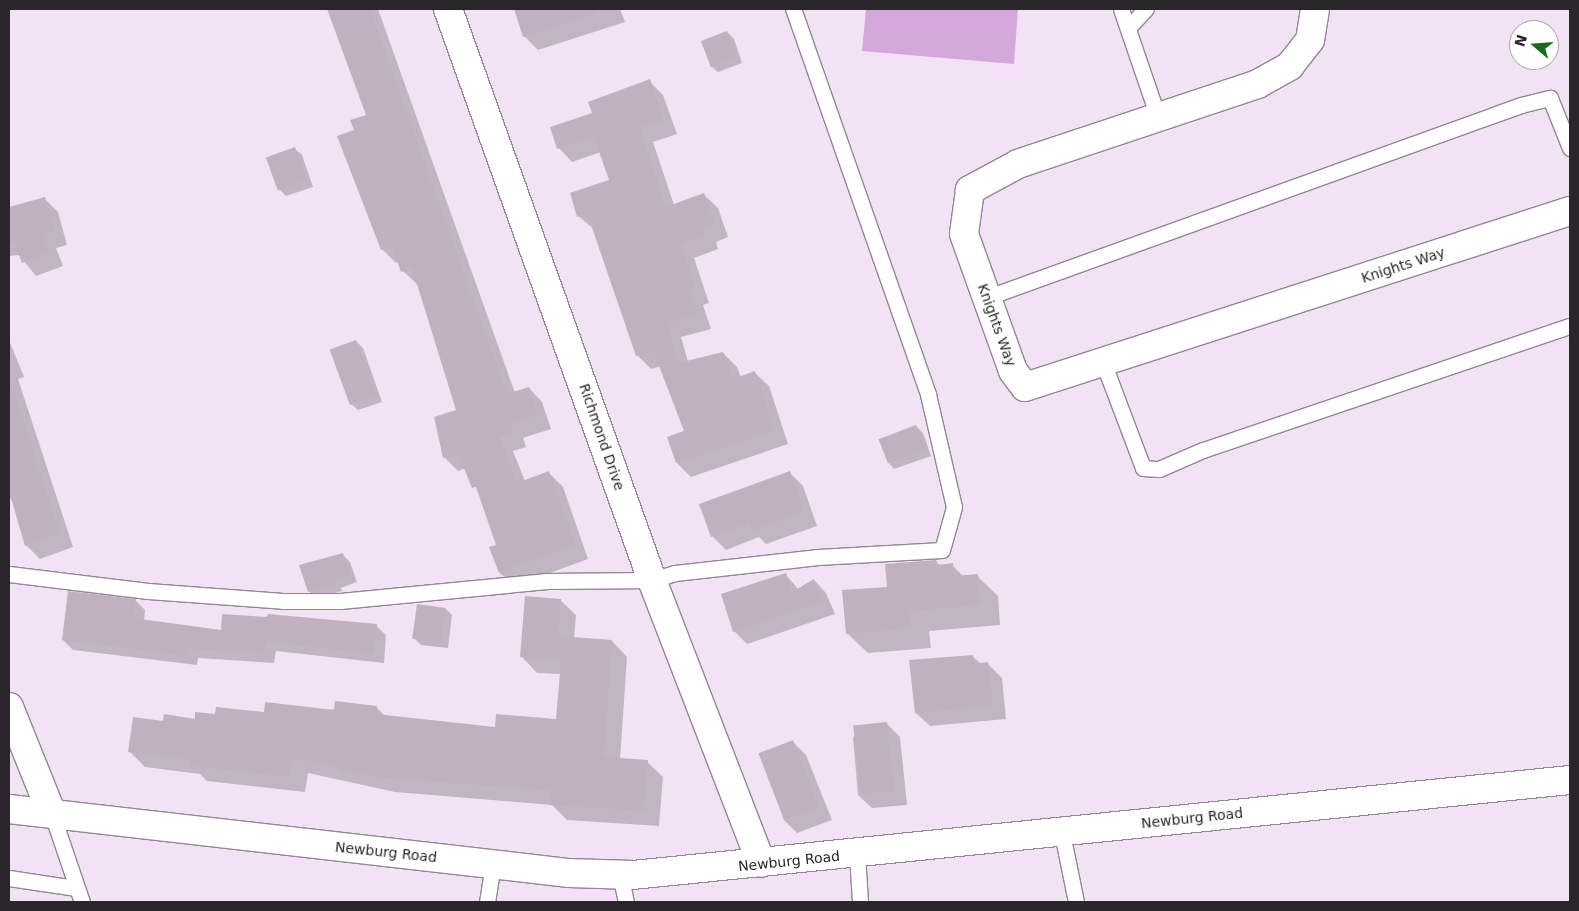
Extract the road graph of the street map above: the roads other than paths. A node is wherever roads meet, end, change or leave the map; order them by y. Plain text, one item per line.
1 (448, 9) edge
2 (793, 9) edge
3 (1121, 9) edge
4 (1146, 9) edge
5 (1315, 9) edge
6 (1128, 28) junction
7 (1158, 117) junction
8 (1570, 148) edge
9 (1570, 211) edge
10 (988, 297) junction
11 (1570, 326) edge
12 (1103, 362) junction
13 (9, 574) edge
14 (652, 580) junction
15 (9, 707) edge
16 (1570, 780) edge
17 (9, 809) edge
18 (52, 814) junction
19 (1062, 833) junction
20 (857, 854) junction
21 (493, 864) junction
22 (761, 864) junction
23 (620, 874) junction
24 (9, 878) edge
25 (76, 888) junction
26 (82, 902) edge
27 (487, 902) edge
28 (626, 902) edge
29 (860, 902) edge
30 (1076, 902) edge

1 - 14 street, Richmond Drive
2 - 14 lane
3 - 6 lane
4 - 6 lane
5 - 7 street, Knights Way
6 - 7 lane
7 - 10 street, Knights Way
8 - 10 lane
9 - 12 street, Knights Way
10 - 12 street, Knights Way
11 - 12 lane
13 - 14 lane
14 - 22 street, Richmond Drive
15 - 18 street
16 - 19 street, Newburg Road
17 - 18 street, Newburg Road
18 - 21 street, Newburg Road
18 - 25 lane
19 - 20 street, Newburg Road
19 - 30 lane
20 - 22 street, Newburg Road
20 - 29 lane
21 - 23 street, Newburg Road
21 - 27 lane
22 - 23 street, Newburg Road
23 - 28 lane
24 - 25 lane
25 - 26 lane

